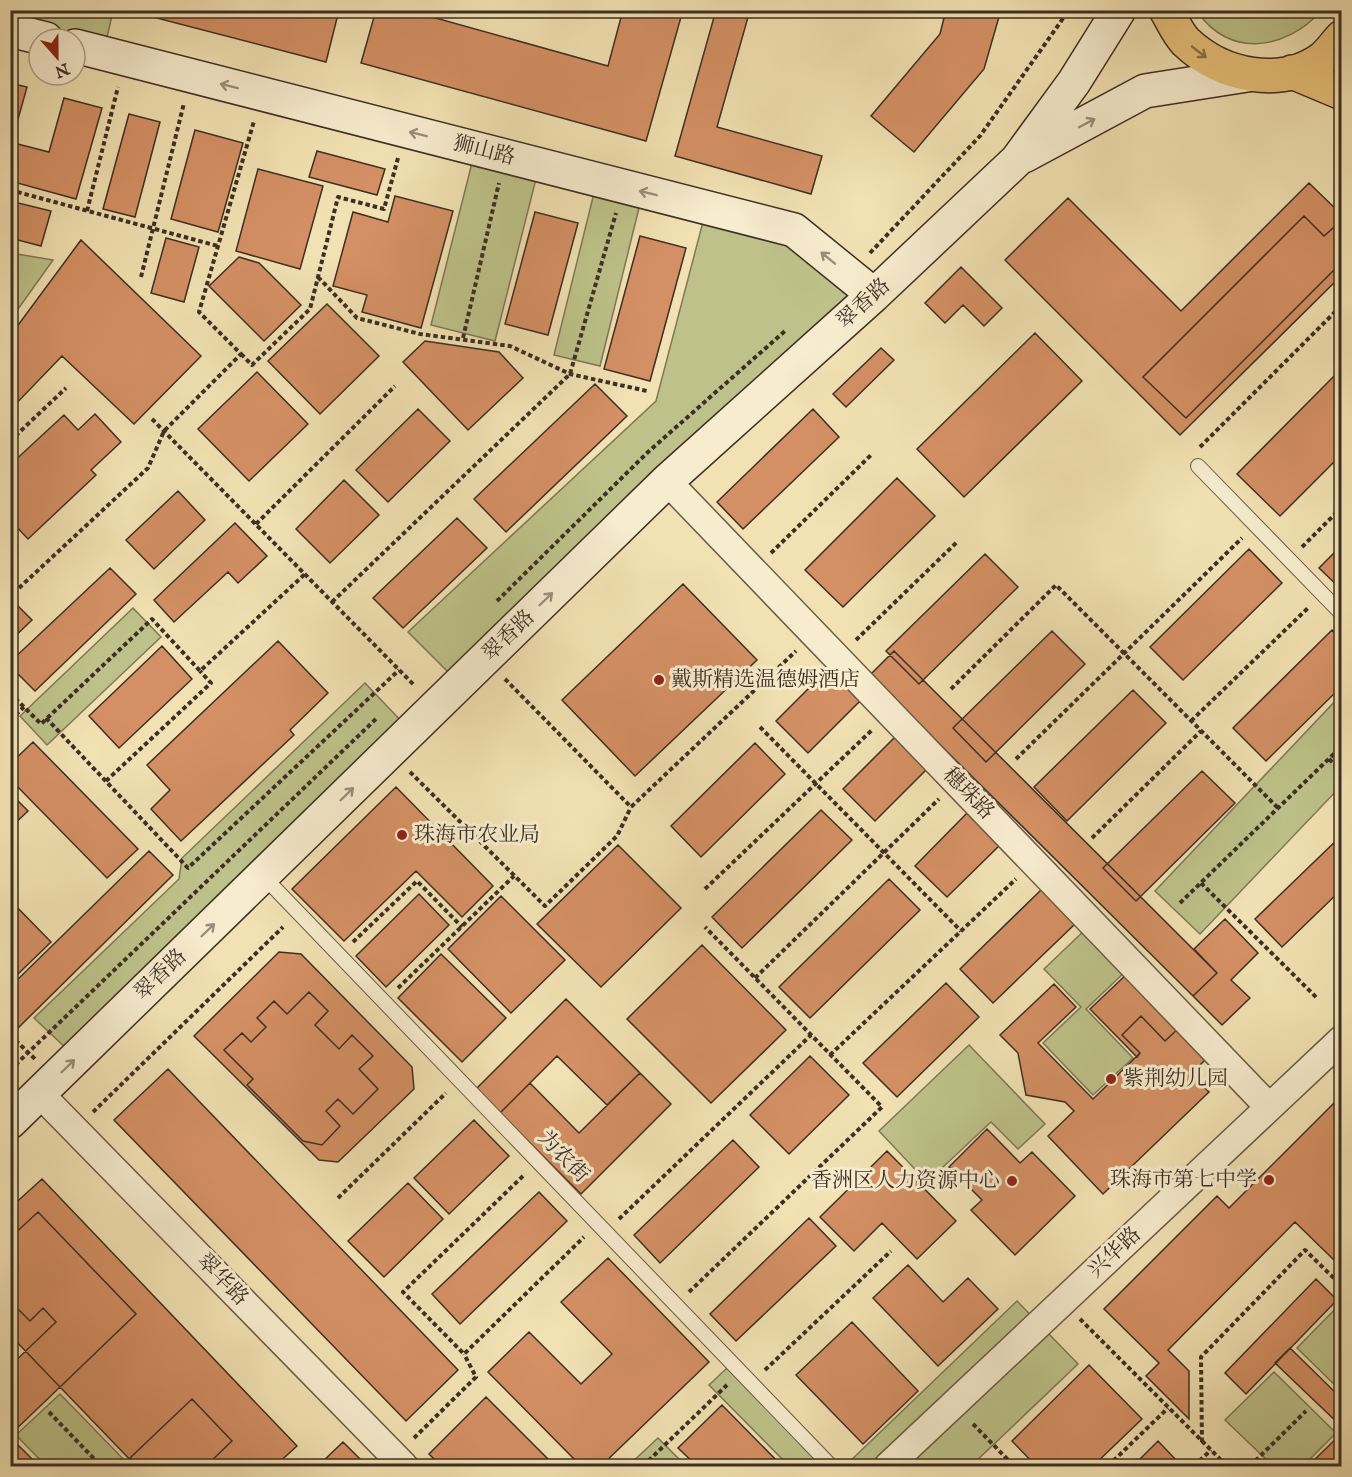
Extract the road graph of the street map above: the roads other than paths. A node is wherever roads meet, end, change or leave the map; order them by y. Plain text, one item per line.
1 (1119, 10) edge
2 (1166, 10) edge
3 (10, 30) edge
4 (27, 34) edge
5 (1341, 37) edge
6 (87, 49) edge
7 (1292, 72) junction
8 (1247, 75) junction
9 (1341, 93) edge
10 (1017, 160) junction
11 (874, 295) junction
12 (1198, 466) road end
13 (667, 481) junction
14 (1341, 614) edge
15 (264, 876) junction
16 (1341, 1039) edge
17 (40, 1094) junction
18 (1269, 1107) junction
19 (10, 1122) edge
20 (399, 1462) edge
21 (831, 1467) edge
22 (888, 1467) edge

1 - 10 main road
2 -> 8 main road
3 - 4 main road
5 - 7 main road
11 -> 6 main road, 狮山路
7 - 8 main road
7 - 9 main road
10 -> 8 main road
10 - 11 main road, 翠香路
11 - 13 main road, 翠香路
12 - 14 lane
15 -> 13 main road, 翠香路
13 - 18 street, 穗珠路
17 -> 15 main road, 翠香路
15 - 21 lane, 为农街
16 - 18 street, 兴华路
17 - 19 main road, 翠香路
17 - 20 street, 翠华路
18 - 22 street, 兴华路

